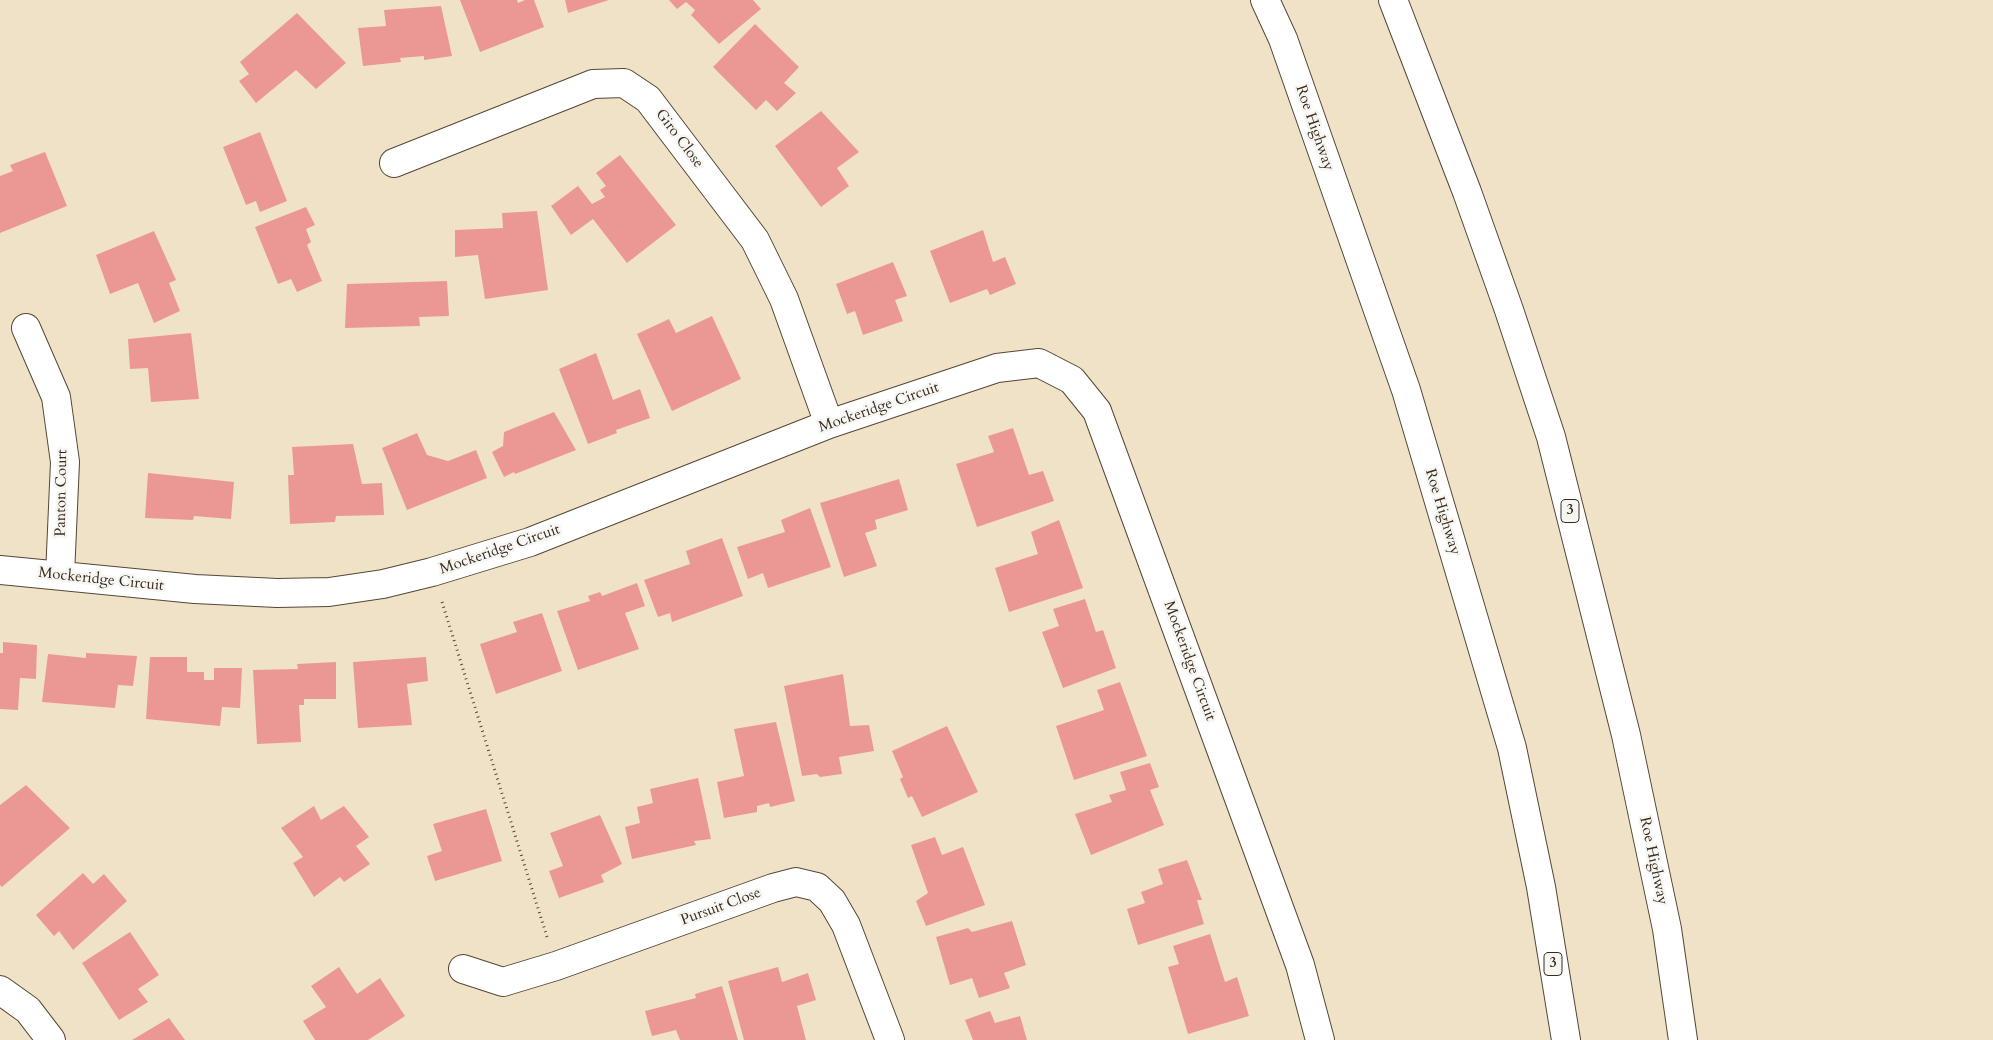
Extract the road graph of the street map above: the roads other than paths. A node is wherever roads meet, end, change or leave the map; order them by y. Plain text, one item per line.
1 (1265, 0) edge
2 (1393, 0) edge
3 (394, 163) dead end
4 (26, 328) dead end
5 (829, 424) junction
6 (0, 570) edge
7 (60, 575) junction
8 (463, 969) dead end
9 (0, 990) edge
10 (51, 1040) edge
11 (890, 1040) edge
12 (1320, 1040) edge
13 (1566, 1040) edge
14 (1683, 1040) edge

1 - 13 main road, Roe Highway / 3
2 - 14 main road, Roe Highway / 3
3 - 5 main road, Giro Close
4 - 7 main road, Panton Court
5 - 7 main road, Mockeridge Circuit
5 - 12 main road, Mockeridge Circuit
6 - 7 main road, Mockeridge Circuit
8 - 11 main road, Pursuit Close
9 - 10 main road

